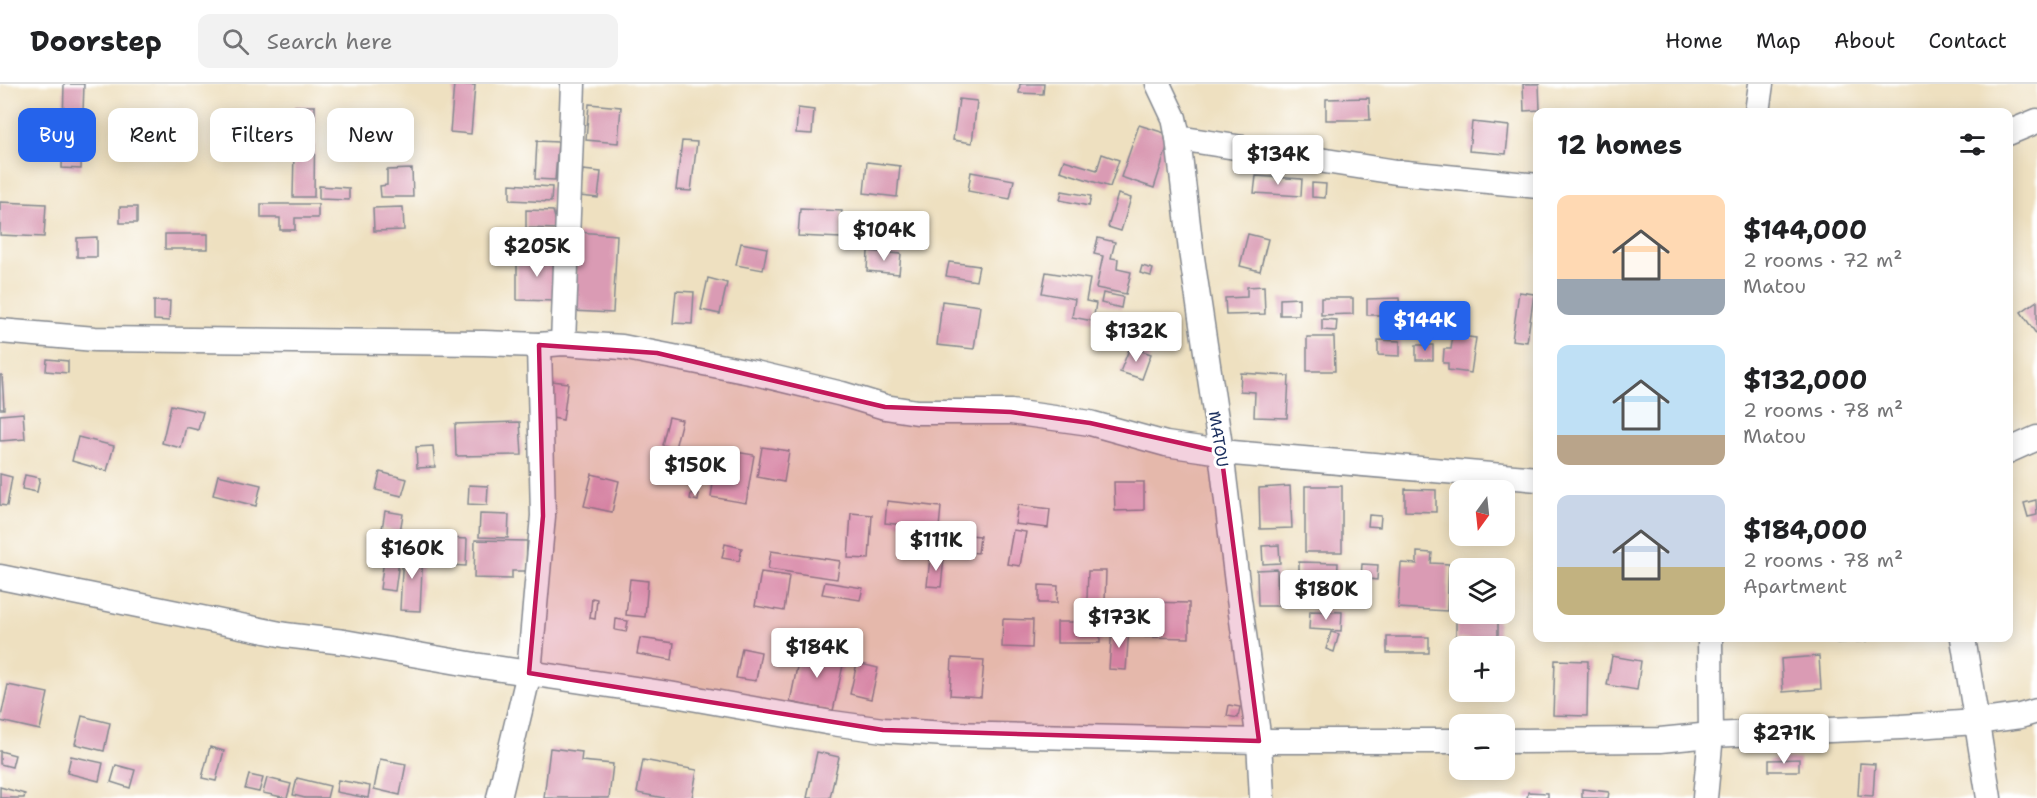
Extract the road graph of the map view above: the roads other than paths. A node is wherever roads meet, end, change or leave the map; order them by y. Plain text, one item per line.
1 (573, 84) edge
2 (1158, 84) edge
3 (1761, 84) edge
4 (1758, 108) edge
5 (2037, 121) edge
6 (2013, 131) edge
7 (1178, 138) junction
8 (1533, 186) edge
9 (0, 331) edge
10 (563, 343) junction
11 (539, 345) junction
12 (2037, 438) edge
13 (2013, 449) edge
14 (1221, 452) junction
15 (1533, 479) edge
16 (0, 577) edge
17 (1710, 642) edge
18 (1964, 642) edge
19 (529, 673) junction
20 (2037, 711) edge
21 (1976, 722) junction
22 (1711, 735) junction
23 (1259, 741) junction
24 (1449, 741) edge
25 (1515, 741) edge
26 (499, 798) edge
27 (1262, 798) edge
28 (1705, 798) edge
29 (1989, 798) edge

1 - 10 street
2 - 7 street, MATOU
3 - 4 street
5 - 6 street
7 - 8 street
7 - 14 street, MATOU
9 - 11 street
10 - 11 street
10 - 14 street
11 - 19 street
12 - 13 street
14 - 15 street
14 - 23 street, MATOU
16 - 19 street
17 - 22 street
18 - 21 street
19 - 23 street
19 - 26 street
20 - 21 street
21 - 22 street
21 - 29 street
22 - 25 street
22 - 28 street
23 - 24 street
23 - 27 street, MATOU

